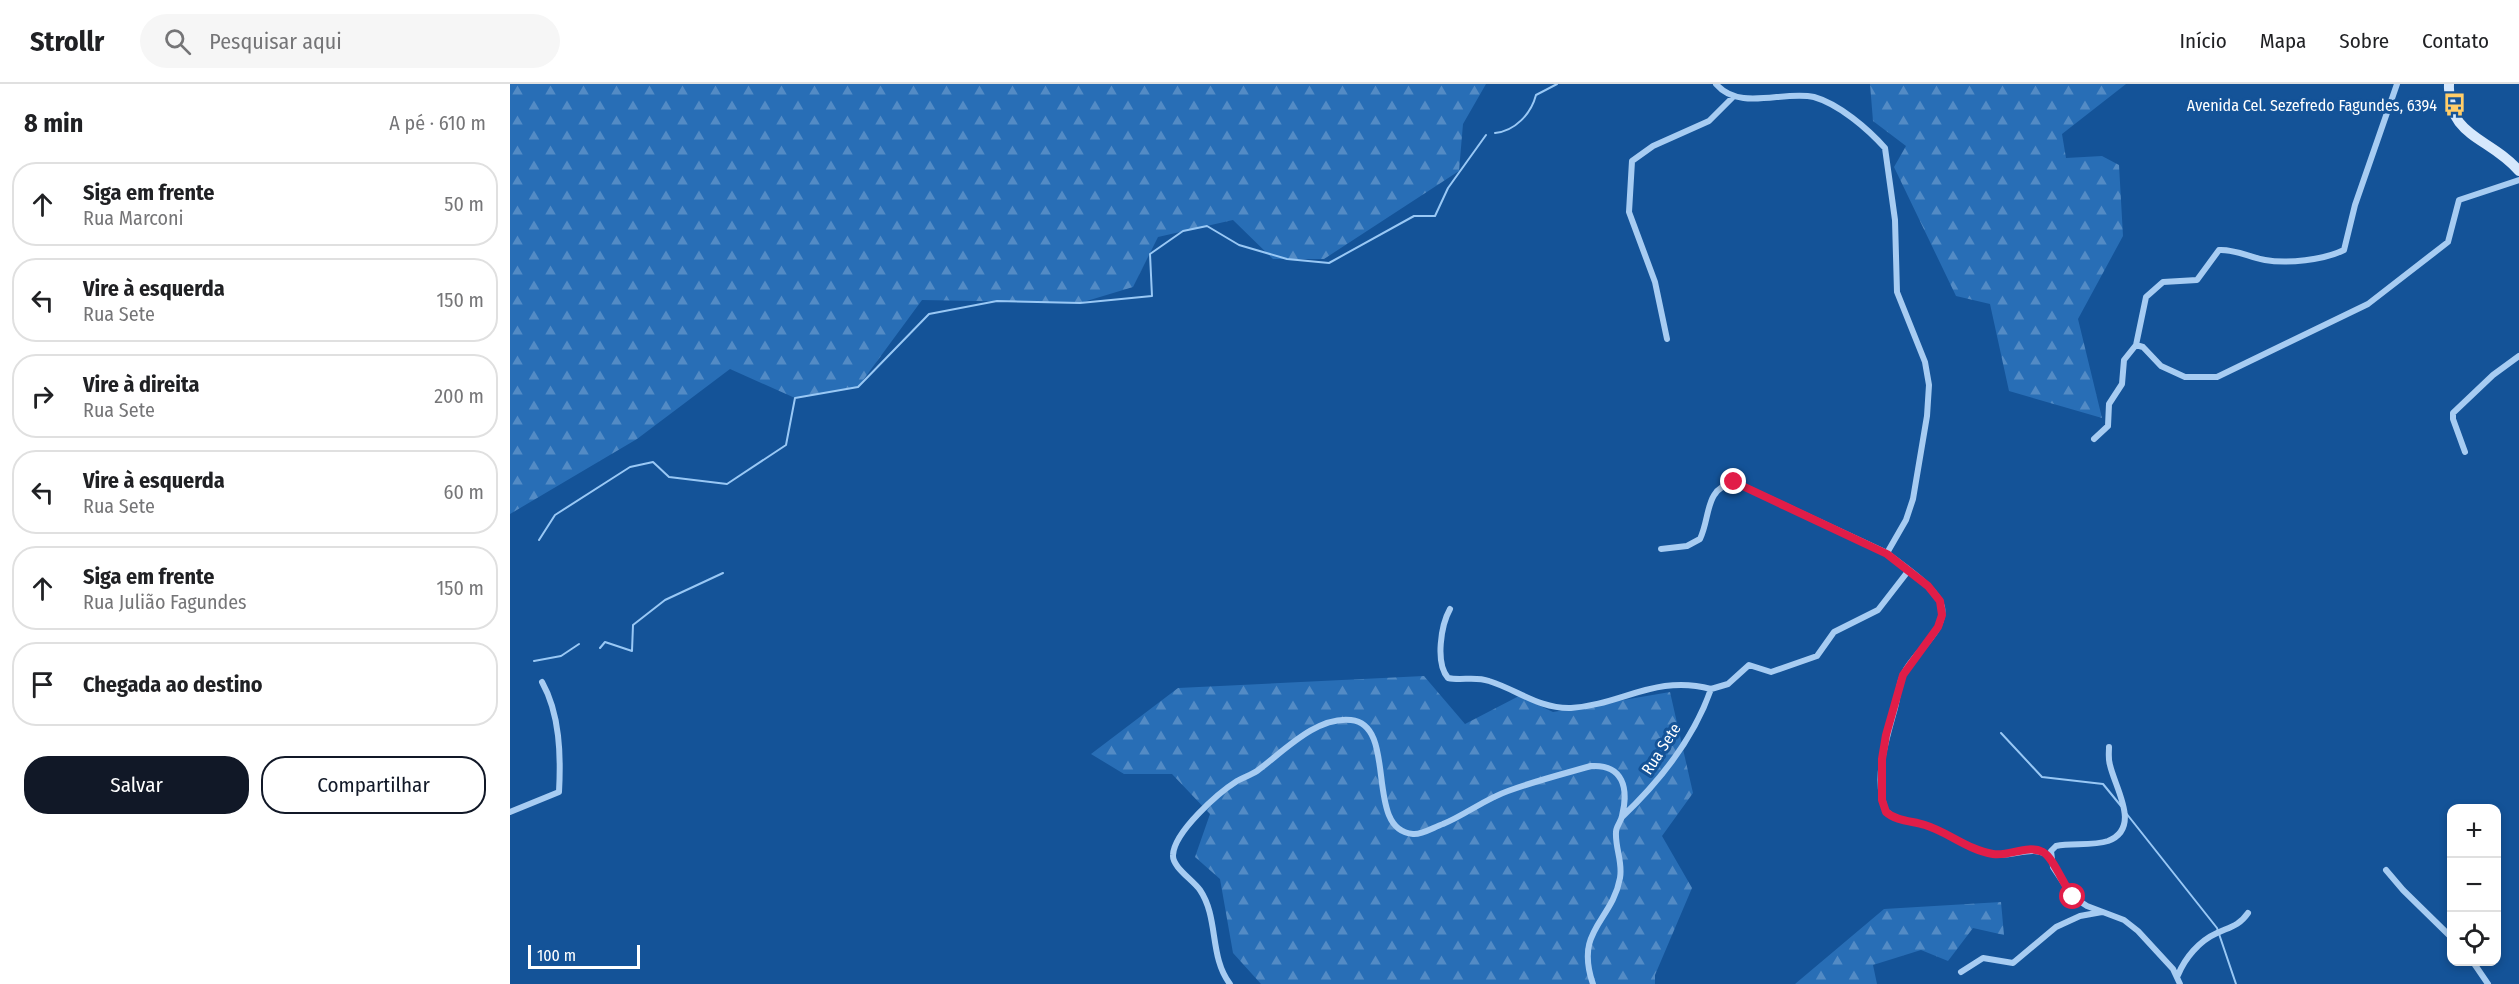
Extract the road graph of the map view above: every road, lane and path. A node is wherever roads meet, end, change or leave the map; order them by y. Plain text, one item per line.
1 (1716, 84) edge
2 (2397, 84) edge
3 (2449, 84) edge
4 (1734, 96) junction
5 (2519, 171) edge
6 (2519, 180) edge
7 (1667, 339) dead end
8 (2136, 345) junction
9 (2519, 356) edge
10 (2094, 439) dead end
11 (2465, 452) dead end
12 (1661, 549) dead end
13 (1887, 554) junction
14 (1909, 570) junction
15 (1450, 609) dead end
16 (542, 682) dead end
17 (1712, 689) junction
18 (2109, 747) dead end
19 (510, 812) edge
20 (1622, 817) junction
21 (2051, 857) junction
22 (2386, 870) dead end
23 (2103, 912) junction
24 (2248, 913) dead end
25 (2447, 934) edge
26 (2476, 966) edge
27 (1960, 972) dead end
28 (2178, 975) junction
29 (1230, 984) edge
30 (1593, 984) edge
31 (2180, 984) edge
32 (2488, 984) edge

1 - 4 street
2 - 8 street
3 - 5 main road
4 - 7 street
4 - 13 street
6 - 8 street
8 - 10 street
9 - 11 street
12 - 13 street
13 - 14 street
14 - 17 street
14 - 21 street
15 - 17 street
16 - 19 street
17 - 20 street, Rua Sete
18 - 21 street
20 - 29 street
20 - 30 street
21 - 23 street
22 - 25 street
23 - 27 street
23 - 28 street
24 - 28 street
26 - 32 street
28 - 31 street

